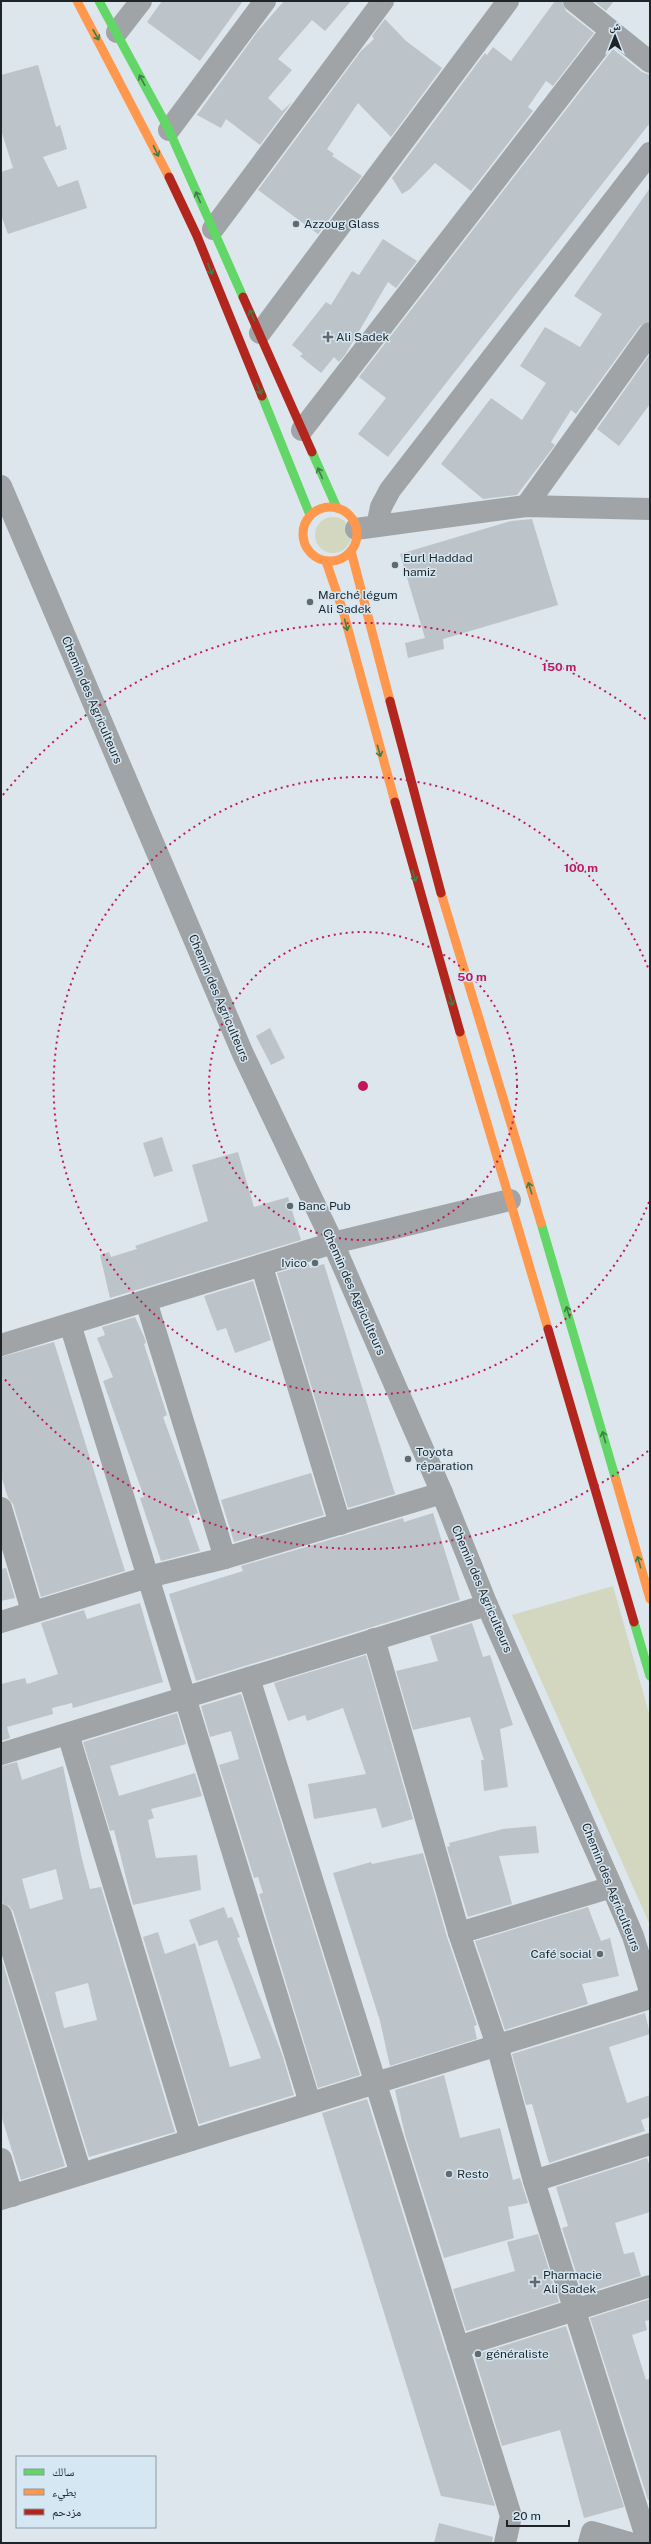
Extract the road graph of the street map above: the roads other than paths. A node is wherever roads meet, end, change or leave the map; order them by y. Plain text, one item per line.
1 (77, 1) edge
2 (99, 1) edge
3 (141, 1) edge
4 (265, 1) edge
5 (383, 1) edge
6 (508, 1) edge
7 (574, 1) edge
8 (610, 31) junction
9 (117, 32) junction
10 (650, 62) edge
11 (168, 130) junction
12 (650, 153) edge
13 (213, 229) junction
14 (260, 333) junction
15 (650, 334) edge
16 (302, 430) junction
17 (1, 486) edge
18 (526, 506) junction
19 (337, 508) junction
20 (649, 508) edge
21 (310, 515) junction
22 (366, 528) junction
23 (350, 551) junction
24 (326, 561) junction
25 (510, 1200) junction
26 (333, 1243) junction
27 (262, 1266) junction
28 (146, 1301) junction
29 (70, 1324) junction
30 (1, 1345) edge
31 (442, 1493) junction
32 (1, 1508) edge
33 (340, 1524) junction
34 (225, 1558) junction
35 (148, 1577) junction
36 (650, 1599) edge
37 (487, 1605) junction
38 (32, 1611) junction
39 (1, 1622) edge
40 (374, 1639) junction
41 (650, 1676) edge
42 (249, 1678) junction
43 (185, 1698) junction
44 (68, 1734) junction
45 (1, 1754) edge
46 (612, 1887) junction
47 (1, 1915) edge
48 (459, 1933) junction
49 (650, 1991) edge
50 (650, 1998) edge
51 (498, 2045) junction
52 (376, 2083) junction
53 (310, 2103) junction
54 (191, 2140) junction
55 (650, 2144) edge
56 (1, 2159) edge
57 (81, 2174) junction
58 (534, 2181) junction
59 (6, 2198) edge
60 (650, 2286) edge
61 (575, 2310) junction
62 (458, 2347) junction
63 (505, 2543) edge
64 (589, 2543) edge
65 (630, 2543) edge
66 (648, 2543) edge

1 -> 21 main road
2 - 9 main road
3 - 9 street
4 - 11 street
5 - 13 street
6 - 14 street
7 - 8 street
8 - 10 street
8 - 16 street
11 -> 9 main road
13 -> 11 main road
12 - 22 street
14 -> 13 main road
14 - 16 main road
15 - 18 street
19 -> 16 main road
17 - 26 street, Chemin des Agriculteurs
18 - 20 street
18 - 22 street
19 - 21 main road
19 - 22 main road
21 - 24 main road
22 - 23 main road
23 - 24 main road
36 -> 23 main road
24 -> 25 main road
25 - 26 street
25 - 41 main road
26 - 27 street
26 - 31 street, Chemin des Agriculteurs
27 - 28 street
27 - 33 street
28 - 29 street
28 - 34 street
29 - 30 street
29 - 35 street
31 - 33 street
31 - 37 street, Chemin des Agriculteurs
32 - 38 street
33 - 34 street
34 - 35 street
35 - 38 street
35 - 43 street
37 - 40 street
37 - 46 street, Chemin des Agriculteurs
38 - 39 street
40 - 42 street
40 - 48 street
42 - 43 street
42 - 52 street
43 - 44 street
43 - 53 street
44 - 45 street
44 - 54 street
46 - 48 street
46 - 49 street, Chemin des Agriculteurs
47 - 57 street
48 - 51 street
50 - 51 street
51 - 52 street
51 - 58 street
52 - 53 street
52 - 62 street
53 - 54 street
54 - 57 street
55 - 58 street
56 - 59 street
57 - 59 street
58 - 61 street
60 - 61 street
61 - 62 street
61 - 66 street
62 - 63 street
64 - 65 street

